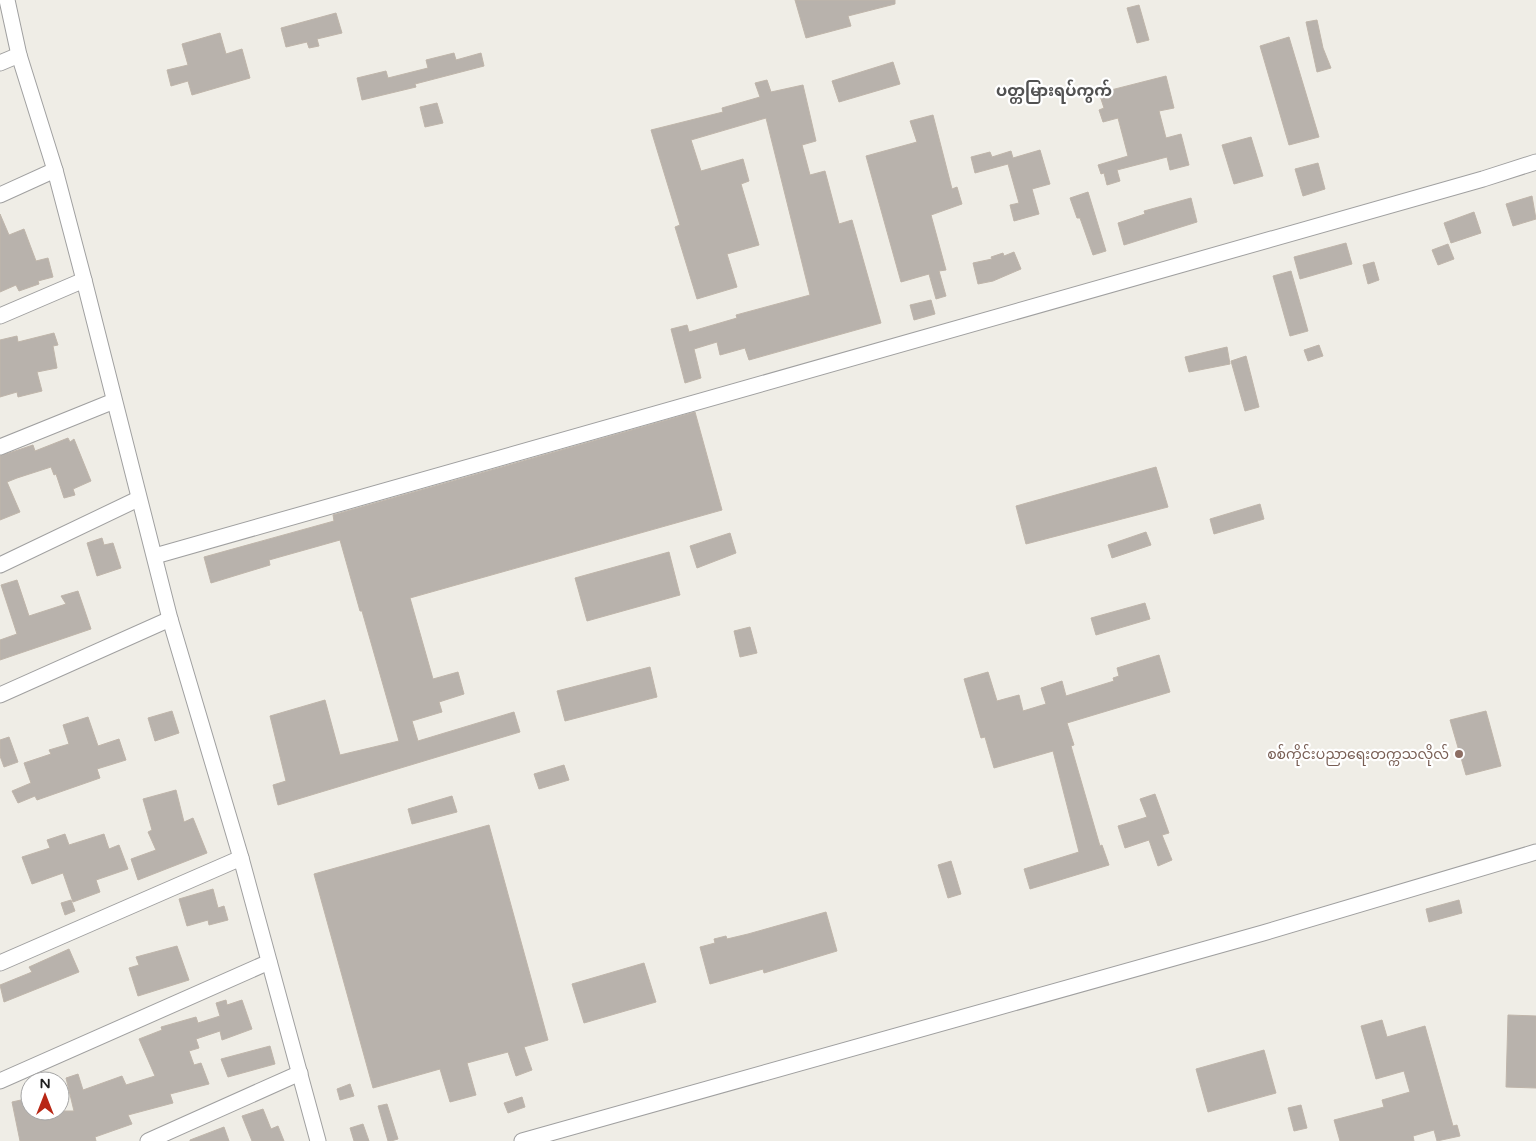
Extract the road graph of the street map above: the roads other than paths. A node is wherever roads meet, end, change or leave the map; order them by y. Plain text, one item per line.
1 (7, 0) edge
2 (19, 55) junction
3 (0, 63) edge
4 (1536, 162) edge
5 (55, 170) junction
6 (0, 194) edge
7 (84, 280) junction
8 (0, 316) edge
9 (114, 401) junction
10 (0, 447) edge
11 (138, 499) junction
12 (155, 556) junction
13 (0, 564) edge
14 (170, 619) junction
15 (0, 695) edge
16 (1536, 852) edge
17 (241, 858) junction
18 (269, 962) junction
19 (0, 963) edge
20 (300, 1073) junction
21 (0, 1081) edge
22 (148, 1141) edge
23 (318, 1141) edge
24 (522, 1141) edge

1 - 2 street
2 - 3 street
2 - 5 street
4 - 12 street
5 - 6 street
5 - 7 street
7 - 8 street
7 - 9 street
9 - 10 street
9 - 11 street
11 - 12 street
11 - 13 street
12 - 14 street
14 - 15 street
14 - 17 street
16 - 24 street
17 - 18 street
17 - 19 street
18 - 20 street
18 - 21 street
20 - 22 street
20 - 23 street

